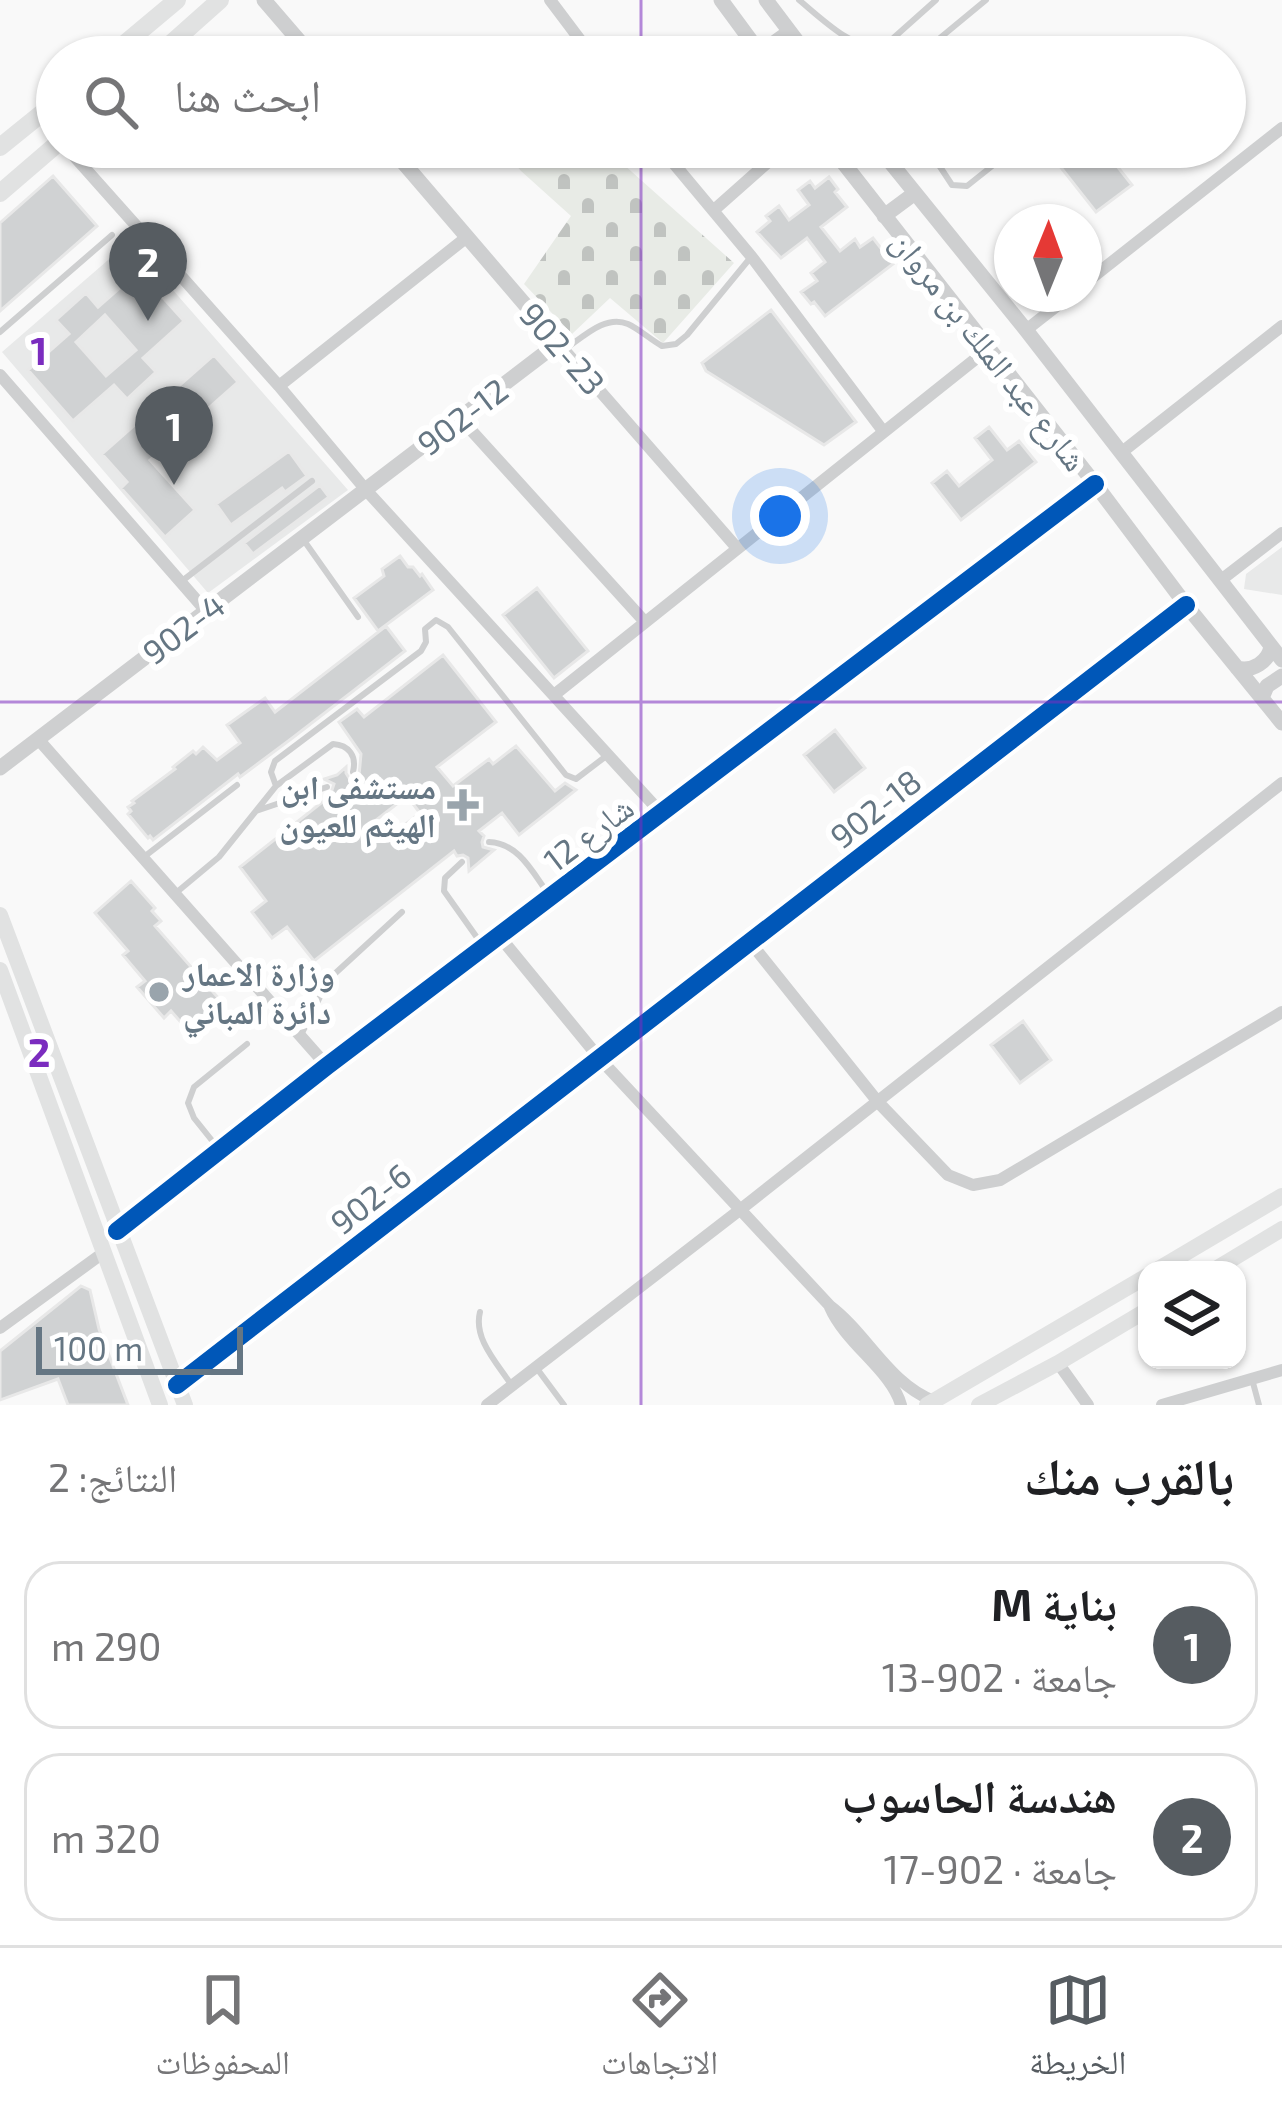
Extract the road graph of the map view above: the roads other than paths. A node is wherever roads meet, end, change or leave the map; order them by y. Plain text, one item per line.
1 (177, 0) edge
2 (220, 0) edge
3 (264, 0) edge
4 (550, 0) edge
5 (721, 0) edge
6 (766, 0) edge
7 (800, 0) edge
8 (936, 0) edge
9 (986, 0) edge
10 (790, 32) junction
11 (134, 36) edge
12 (180, 36) edge
13 (295, 36) edge
14 (577, 36) edge
15 (748, 36) edge
16 (785, 36) edge
17 (793, 36) edge
18 (850, 36) edge
19 (896, 36) edge
20 (942, 36) edge
21 (36, 116) edge
22 (1282, 128) edge
23 (2, 141) edge
24 (1246, 156) edge
25 (36, 162) edge
26 (85, 168) edge
27 (408, 168) edge
28 (679, 168) edge
29 (761, 168) edge
30 (847, 168) edge
31 (895, 168) edge
32 (940, 168) edge
33 (990, 168) edge
34 (1231, 168) edge
35 (0, 193) edge
36 (915, 193) junction
37 (714, 210) junction
38 (884, 216) junction
39 (112, 235) dead end
40 (467, 237) junction
41 (751, 256) junction
42 (1102, 270) edge
43 (1049, 312) edge
44 (1282, 326) edge
45 (1026, 330) junction
46 (0, 332) edge
47 (561, 346) junction
48 (988, 349) junction
49 (0, 375) edge
50 (279, 386) junction
51 (460, 418) junction
52 (884, 431) junction
53 (1122, 452) junction
54 (312, 481) dead end
55 (1096, 484) junction
56 (366, 490) junction
57 (1282, 533) edge
58 (302, 538) junction
59 (737, 548) junction
60 (1221, 580) junction
61 (179, 583) junction
62 (1186, 605) junction
63 (206, 611) junction
64 (358, 617) dead end
65 (645, 622) junction
66 (1277, 653) edge
67 (1237, 668) junction
68 (1282, 676) edge
69 (554, 695) junction
70 (1262, 698) junction
71 (1282, 723) edge
72 (38, 739) junction
73 (608, 754) junction
74 (0, 767) edge
75 (353, 772) dead end
76 (1282, 783) edge
77 (237, 784) dead end
78 (276, 786) junction
79 (326, 787) dead end
80 (253, 813) junction
81 (662, 814) junction
82 (489, 842) dead end
83 (142, 859) junction
84 (462, 862) dead end
85 (174, 894) junction
86 (552, 898) junction
87 (402, 912) dead end
88 (0, 915) edge
89 (500, 937) junction
90 (750, 942) junction
91 (485, 949) junction
92 (0, 970) edge
93 (1282, 1012) edge
94 (301, 1036) junction
95 (248, 1044) dead end
96 (600, 1059) junction
97 (327, 1066) junction
98 (878, 1102) junction
99 (220, 1150) junction
100 (1282, 1196) edge
101 (741, 1209) junction
102 (1282, 1229) edge
103 (117, 1231) junction
104 (103, 1253) junction
105 (1171, 1261) edge
106 (1229, 1261) edge
107 (1138, 1281) edge
108 (830, 1306) junction
109 (480, 1312) dead end
110 (1138, 1315) edge
111 (0, 1328) edge
112 (1058, 1363) junction
113 (536, 1367) junction
114 (1282, 1370) edge
115 (1252, 1379) junction
116 (177, 1385) junction
117 (512, 1386) junction
118 (930, 1403) edge
119 (160, 1405) edge
120 (185, 1405) edge
121 (487, 1405) edge
122 (564, 1405) edge
123 (901, 1405) edge
124 (979, 1405) edge
125 (1088, 1405) edge
126 (1162, 1405) edge
127 (1259, 1405) edge

1 - 11 main road
2 - 12 main road
3 - 13 street
4 - 14 street
5 - 15 street
6 - 10 street
7 - 18 lane
8 - 19 lane
9 - 20 lane
10 - 16 street
10 - 17 street
21 - 23 main road
22 - 24 street
25 - 35 main road
26 - 50 street
27 - 40 street, 902-23
28 - 37 street
29 - 37 street
30 - 38 street, شارع عبد الملك بن مروان
31 - 36 street, شارع عبد الملك بن مروان
32 - 33 lane
34 - 42 street
36 - 38 street
36 - 45 street, شارع عبد الملك بن مروان
37 - 41 street
38 - 48 street, شارع عبد الملك بن مروان
39 - 46 lane
40 - 47 street, 902-23
40 - 50 street
41 - 47 lane
41 - 52 street
43 - 45 street
44 - 53 street
45 - 53 street, شارع عبد الملك بن مروان
47 - 51 street, 902-12
47 - 59 street, 902-23
48 - 52 street
48 - 55 street, شارع عبد الملك بن مروان
49 - 61 street
50 - 56 street
51 - 56 street, 902-12
51 - 65 street
52 - 59 street
53 - 60 street, شارع عبد الملك بن مروان
54 - 61 lane
55 - 62 street, شارع عبد الملك بن مروان
55 - 81 street, شارع 12
56 - 58 street, 902-4
56 - 69 street
57 - 60 street
58 - 63 street, 902-4
58 - 64 lane
59 - 65 street
60 - 66 street, شارع عبد الملك بن مروان
61 - 63 street
62 - 67 street, شارع عبد الملك بن مروان
62 - 90 street, 902-18
63 - 72 street, 902-4
65 - 69 street
66 - 67 street
67 - 70 street, شارع عبد الملك بن مروان
68 - 70 street
69 - 73 street
70 - 71 street, شارع عبد الملك بن مروان
72 - 74 street, 902-4
72 - 83 street
73 - 78 lane
73 - 81 street
75 - 78 lane
76 - 98 street
77 - 83 lane
78 - 80 lane
79 - 80 lane
80 - 85 lane
81 - 86 street, شارع 12
82 - 86 lane
83 - 85 street
84 - 91 lane
85 - 94 street
86 - 89 street, شارع 12
87 - 94 lane
88 - 103 main road
89 - 91 street, شارع 12
89 - 96 street
90 - 96 street, 902-18
90 - 98 street
91 - 97 street, شارع 12
92 - 104 main road
93 - 98 street
94 - 97 street
95 - 99 lane
96 - 101 street
96 - 116 street, 902-6
97 - 99 street, شارع 12
98 - 101 street
99 - 103 street, شارع 12
100 - 105 main road
101 - 108 street
101 - 113 street
102 - 106 main road
103 - 116 main road
104 - 111 street
104 - 119 main road
107 - 118 main road
108 - 118 street
108 - 123 street
109 - 117 lane
110 - 112 main road
112 - 124 main road
112 - 125 street
113 - 117 street
113 - 122 lane
114 - 115 street
115 - 126 street
115 - 127 lane
116 - 120 main road
117 - 121 street

